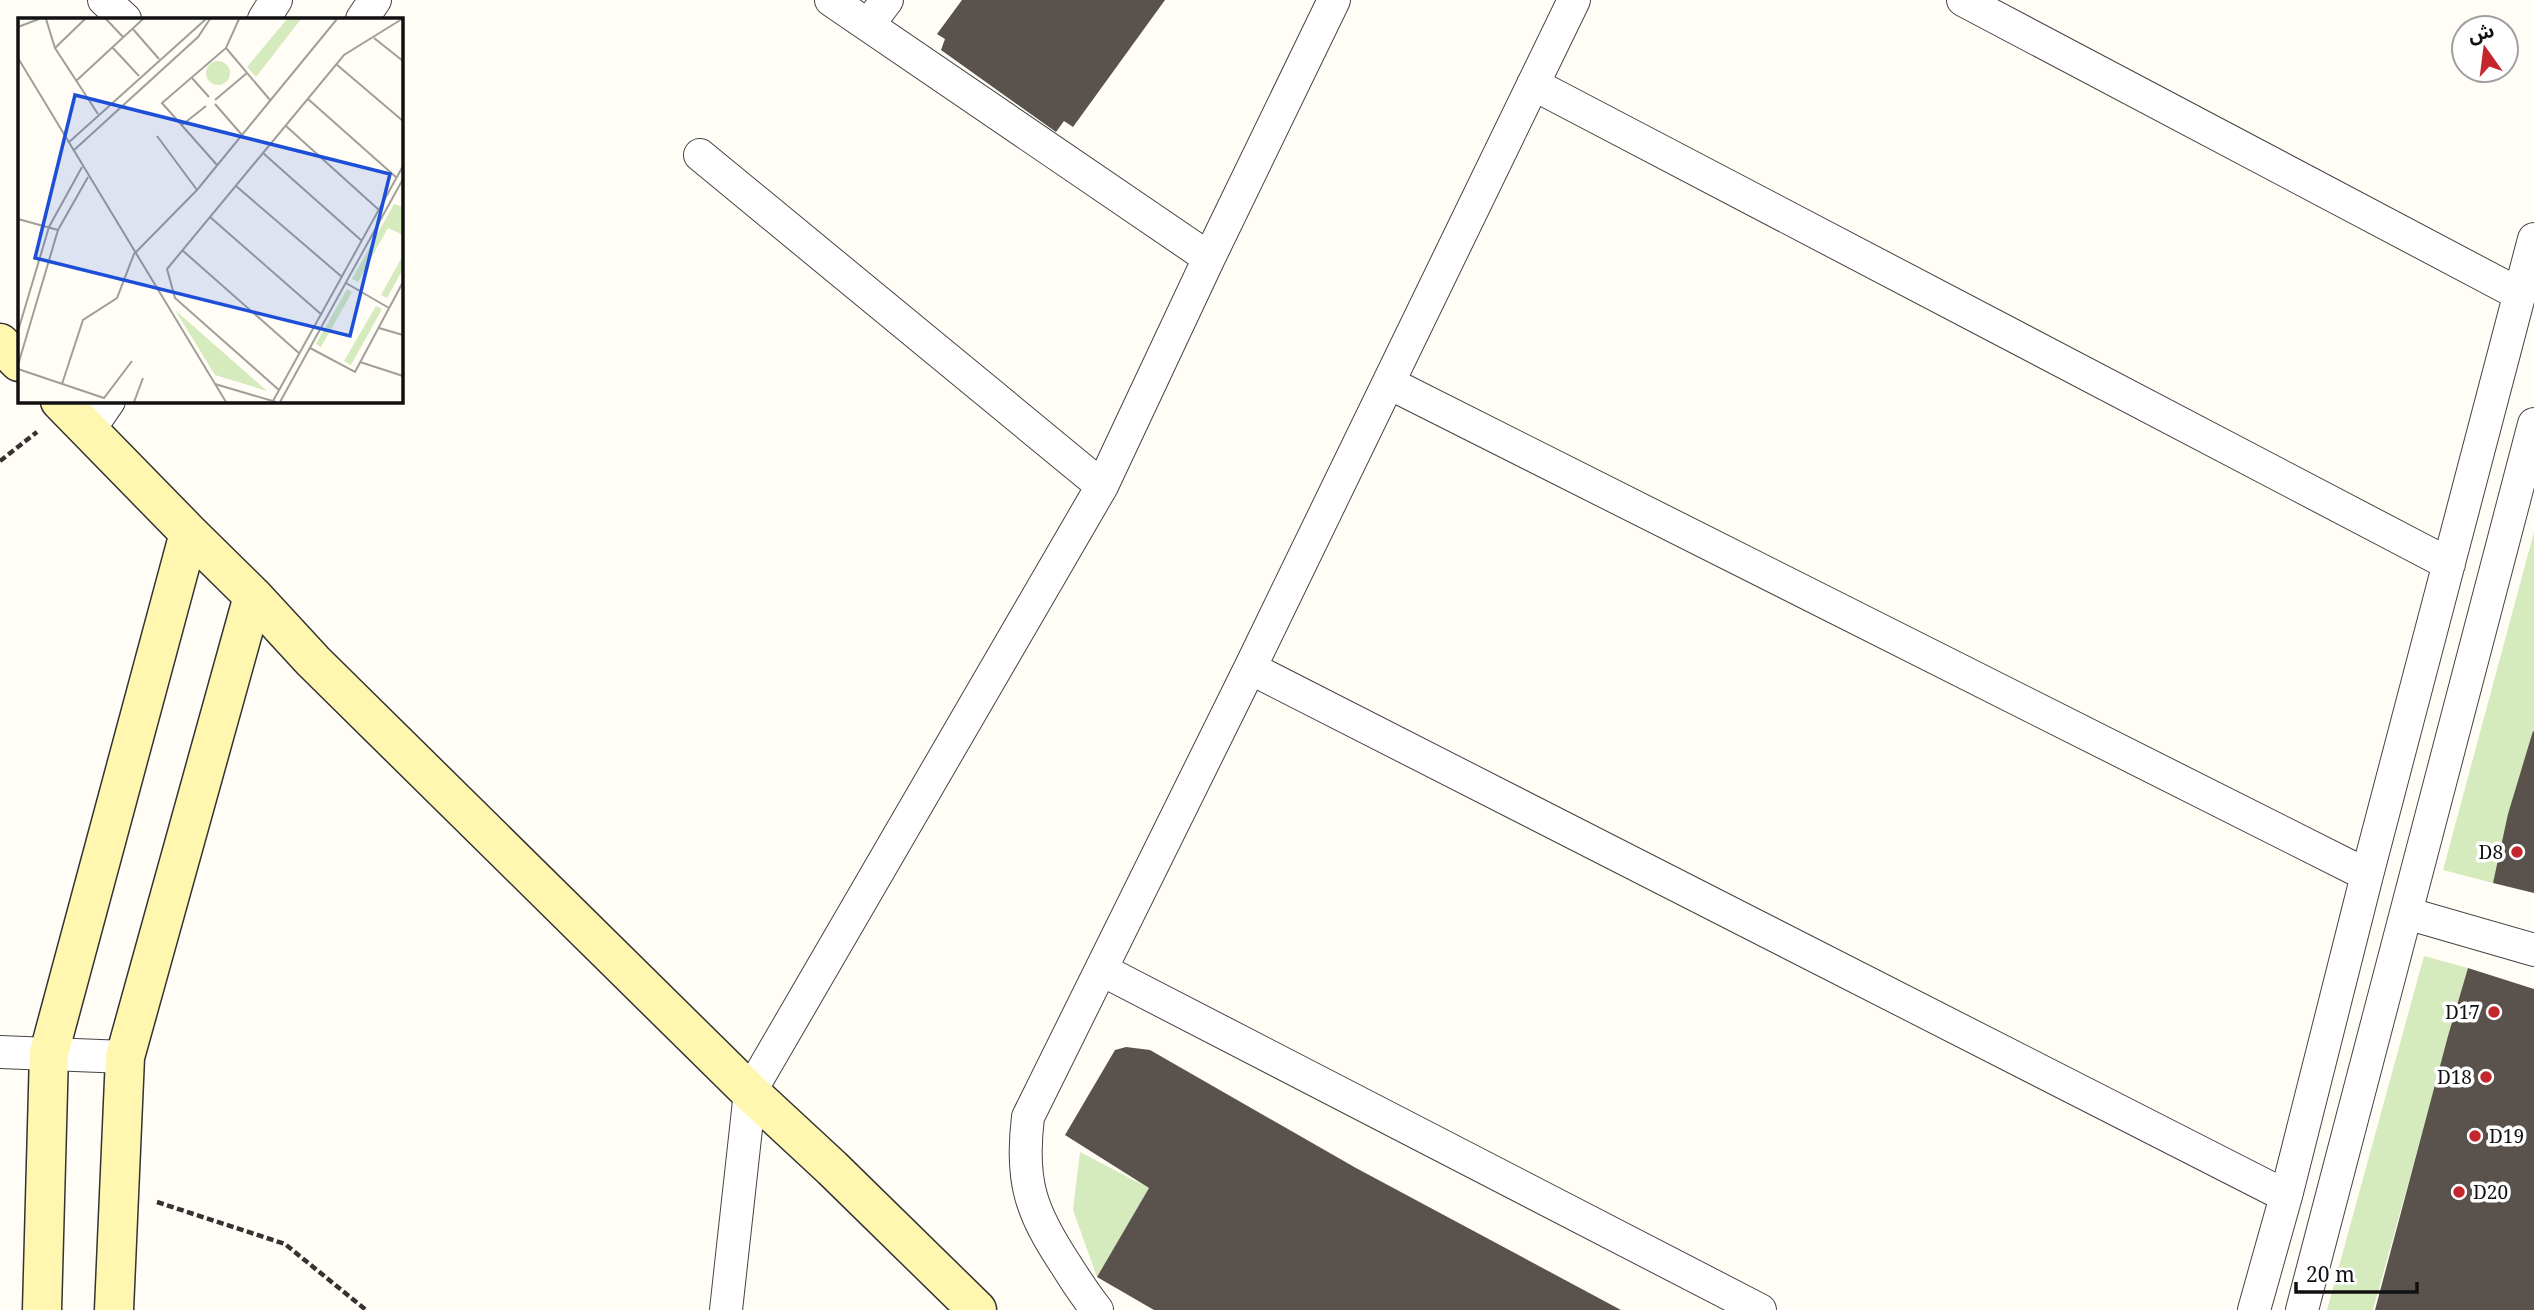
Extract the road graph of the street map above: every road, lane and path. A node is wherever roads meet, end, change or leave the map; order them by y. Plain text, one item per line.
1 (104, 0) edge
2 (276, 0) edge
3 (375, 0) edge
4 (831, 0) edge
5 (887, 0) edge
6 (1334, 0) edge
7 (1574, 0) edge
8 (1963, 0) edge
9 (124, 18) edge
10 (265, 18) edge
11 (363, 18) edge
12 (868, 25) junction
13 (1533, 84) junction
14 (699, 155) dead end
15 (2534, 239) edge
16 (1209, 258) junction
17 (2519, 294) junction
18 (0, 343) edge
19 (18, 361) edge
20 (1389, 383) junction
21 (63, 402) edge
22 (99, 416) edge
23 (2534, 424) edge
24 (1102, 486) junction
25 (189, 533) junction
26 (2449, 564) junction
27 (253, 596) junction
28 (1250, 668) junction
29 (2367, 875) junction
30 (2406, 913) junction
31 (2534, 950) edge
32 (1101, 970) junction
33 (0, 1052) edge
34 (50, 1053) junction
35 (125, 1056) junction
36 (750, 1092) junction
37 (119, 1191) junction
38 (2286, 1196) junction
39 (42, 1310) edge
40 (114, 1310) edge
41 (366, 1310) edge
42 (726, 1310) edge
43 (977, 1310) edge
44 (1097, 1310) edge
45 (1760, 1310) edge
46 (2254, 1310) edge
47 (2302, 1310) edge

1 - 9 street
2 - 10 street
3 - 11 street
4 - 12 street
5 - 12 street
6 - 16 street
7 - 13 street
8 - 17 street
12 - 16 street
13 - 20 street
13 - 26 street
14 - 24 street
15 - 17 street
16 - 24 street
17 - 26 street
18 - 19 main road
20 - 28 street
20 - 29 street
21 - 22 main road
22 - 25 main road
23 - 30 street
24 - 36 street
25 - 27 main road
25 - 34 main road
26 - 29 street
27 - 35 main road
27 - 36 main road
28 - 32 street
28 - 38 street
29 - 38 street
30 - 31 street
30 - 47 street
32 - 44 street
32 - 45 street
33 - 34 street
34 - 35 street
34 - 39 main road
35 - 37 main road
36 - 42 street
36 - 43 main road
37 - 40 main road
37 - 41 path
38 - 46 street

